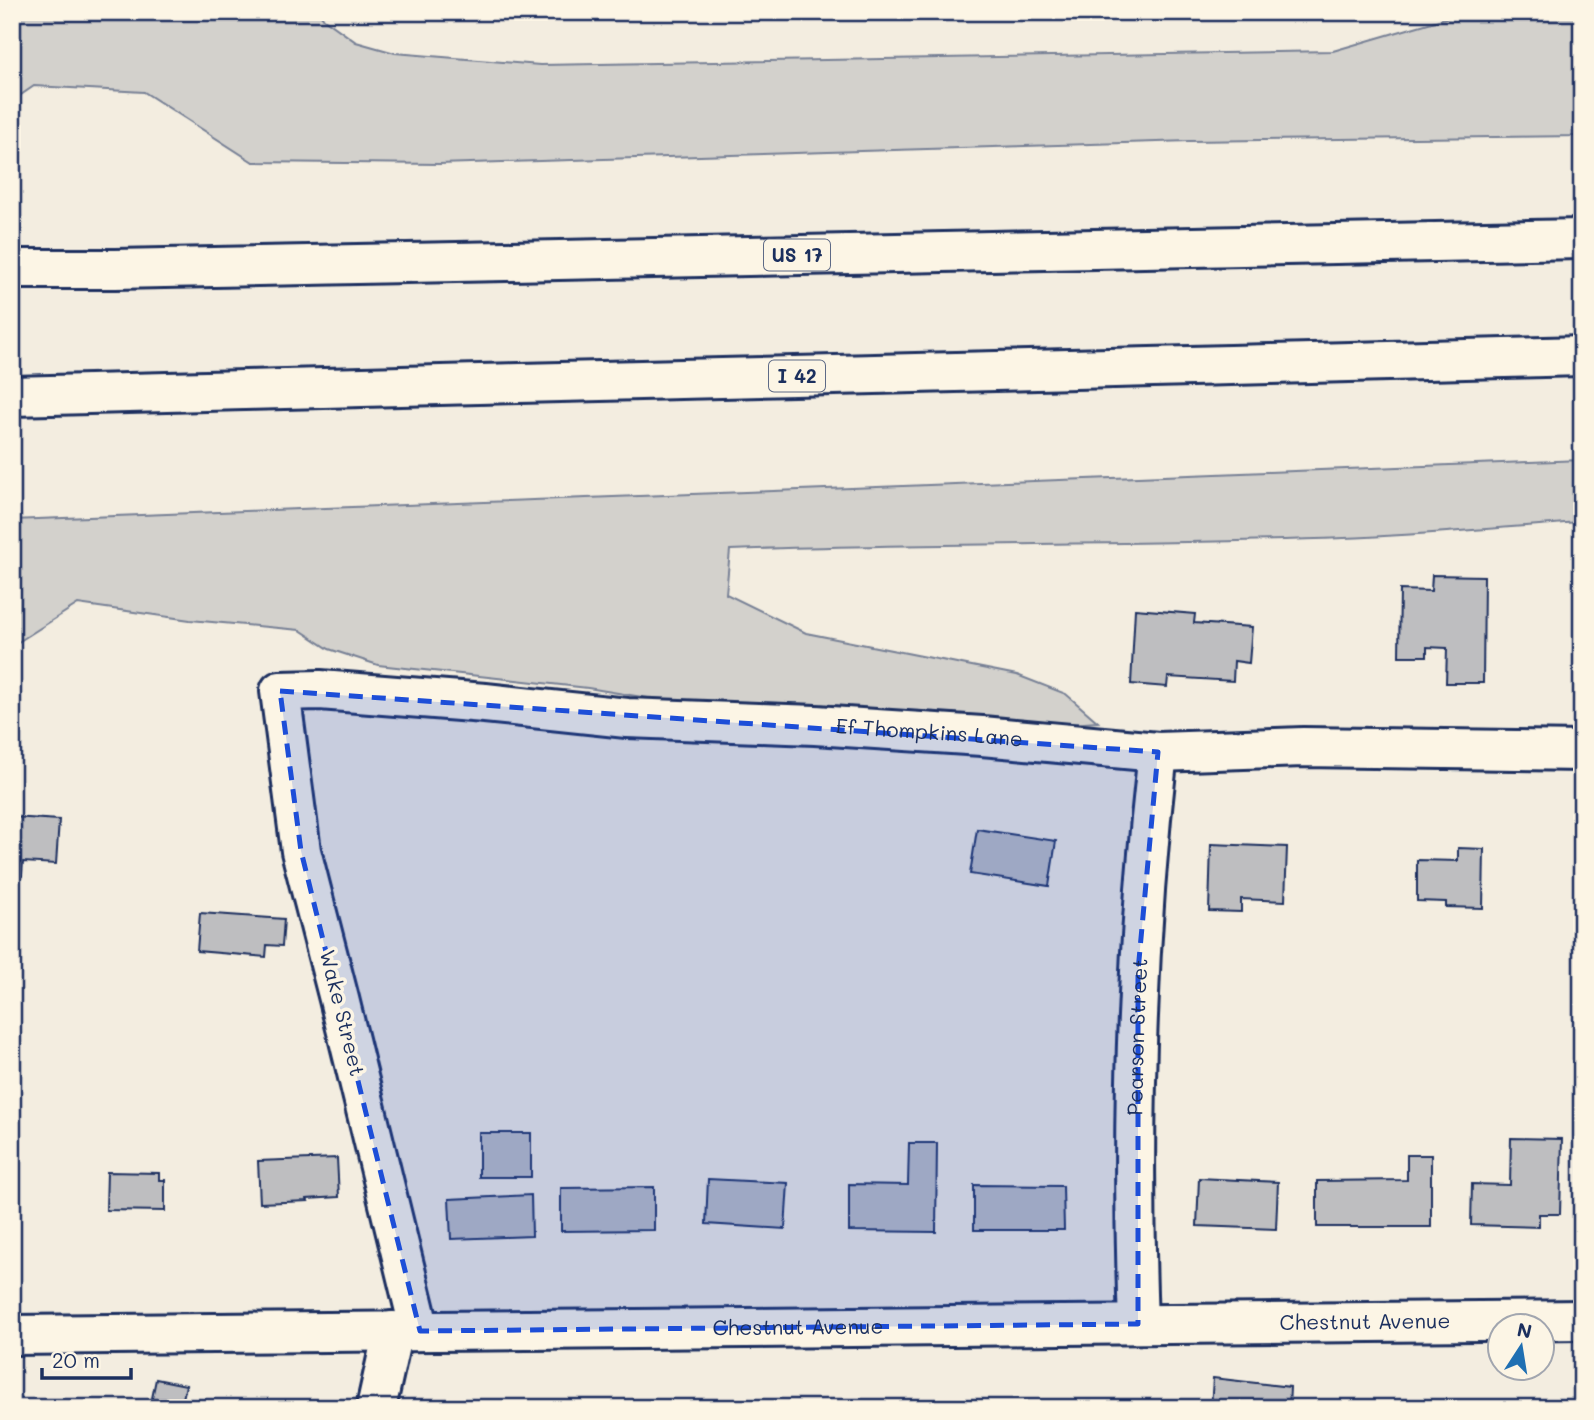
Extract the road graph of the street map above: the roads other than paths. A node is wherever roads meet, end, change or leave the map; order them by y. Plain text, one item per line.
1 (1582, 239) edge
2 (12, 269) edge
3 (1582, 356) edge
4 (12, 396) edge
5 (280, 691) joint
6 (1582, 751) edge
7 (1158, 752) junction
8 (1582, 1320) edge
9 (1138, 1324) junction
10 (407, 1331) junction
11 (12, 1335) edge
12 (376, 1408) edge

1 - 2 main road, US 17
3 - 4 main road, I 42
5 - 7 main road, Ef Thompkins Lane
5 - 10 main road, Wake Street
6 - 7 main road, Ef Thompkins Lane
7 - 9 main road, Pearson Street
8 - 9 main road, Chestnut Avenue
9 - 10 main road, Chestnut Avenue
10 - 11 main road, Chestnut Avenue
10 - 12 main road, Wake Street

